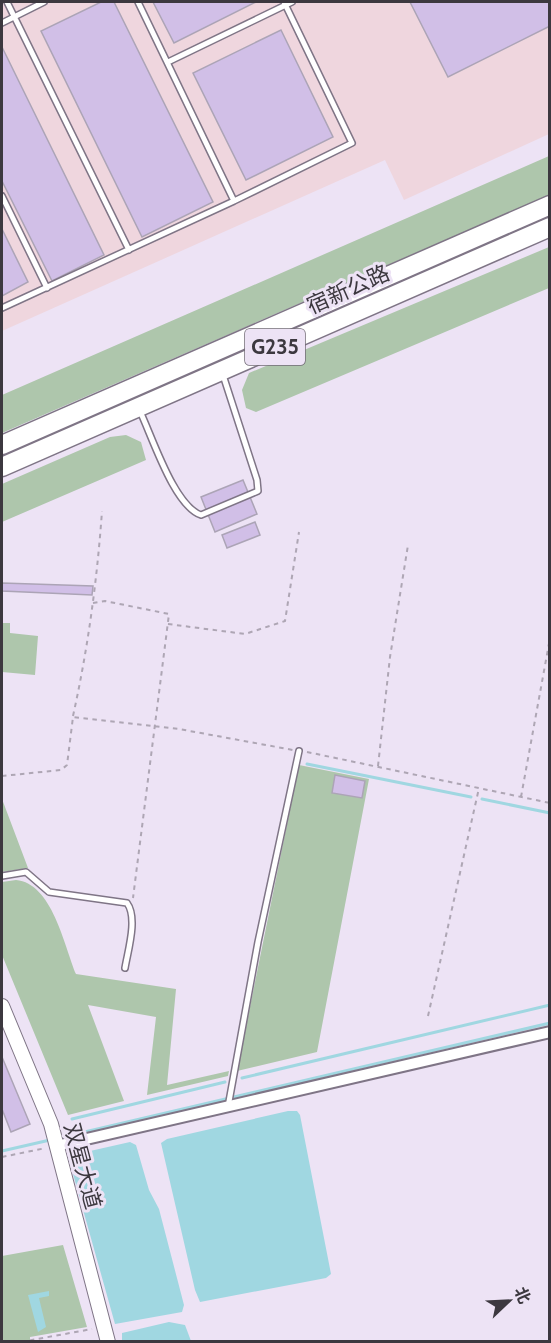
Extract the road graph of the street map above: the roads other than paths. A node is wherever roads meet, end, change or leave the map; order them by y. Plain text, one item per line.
1 (7, 2) edge
2 (44, 2) edge
3 (138, 2) edge
4 (287, 2) edge
5 (15, 16) junction
6 (2, 22) edge
7 (168, 62) junction
8 (2, 196) edge
9 (234, 201) junction
10 (549, 205) edge
11 (549, 227) edge
12 (129, 250) junction
13 (46, 288) junction
14 (2, 308) edge
15 (222, 370) junction
16 (138, 407) junction
17 (2, 445) edge
18 (2, 467) edge
19 (299, 751) road end
20 (2, 876) edge
21 (125, 968) dead end
22 (2, 1006) edge
23 (549, 1032) edge
24 (228, 1107) junction
25 (55, 1141) junction
26 (108, 1341) edge

1 - 5 lane
2 - 5 lane
3 - 7 lane
4 - 7 lane
4 - 9 lane
5 - 6 lane
5 - 12 lane
7 - 9 lane
8 - 13 lane
9 - 12 lane
10 - 17 highway, 宿新公路 / G235
11 - 15 highway, 宿新公路 / G235
12 - 13 lane
13 - 14 lane
15 - 16 highway, 宿新公路 / G235
15 - 16 lane
16 - 18 highway, 宿新公路 / G235
19 - 24 lane
20 - 21 lane
22 - 25 street, 双星大道
23 - 24 street
24 - 25 street
25 - 26 street, 双星大道

